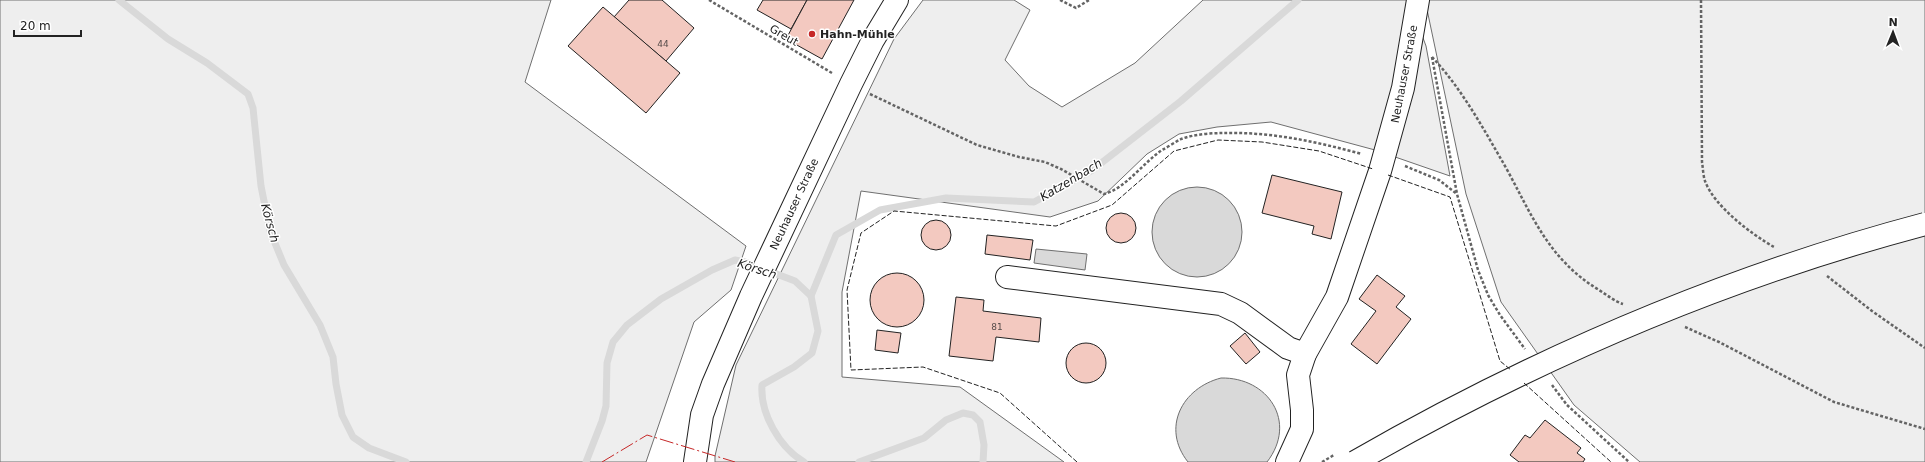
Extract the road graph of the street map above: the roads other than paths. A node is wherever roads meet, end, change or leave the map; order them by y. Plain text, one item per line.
1 (897, 0) edge
2 (1418, 0) edge
3 (1925, 224) edge
4 (1007, 277) dead end
5 (1305, 354) junction
6 (695, 462) edge
7 (1287, 462) edge
8 (1355, 462) edge

1 - 6 main road, Neuhauser Straße
2 - 5 main road, Neuhauser Straße
3 - 8 main road, bridge
4 - 5 main road
5 - 7 main road, Neuhauser Straße

